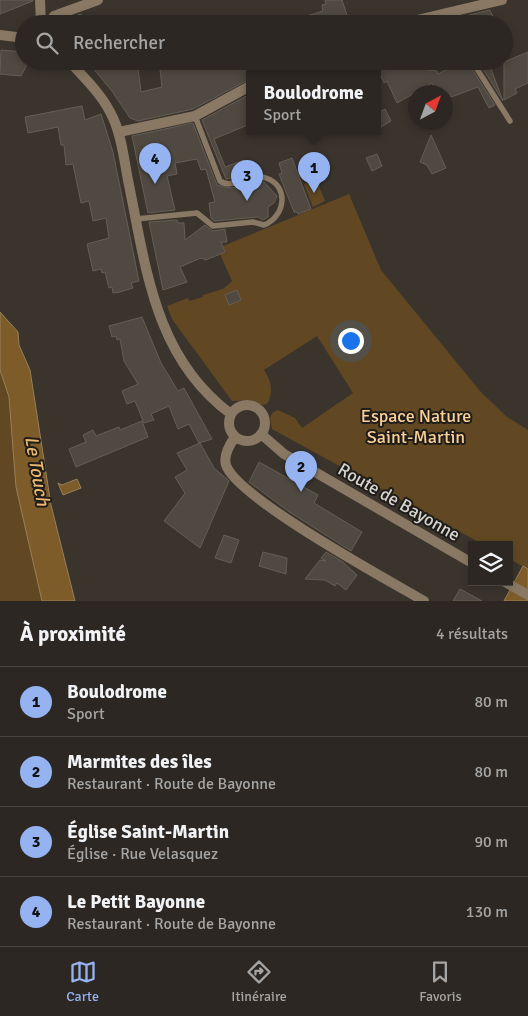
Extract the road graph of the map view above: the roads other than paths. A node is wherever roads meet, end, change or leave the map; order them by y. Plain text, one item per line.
1 (40, 0) edge
2 (98, 0) edge
3 (502, 0) edge
4 (449, 12) junction
5 (41, 15) edge
6 (57, 15) edge
7 (437, 15) edge
8 (450, 15) edge
9 (0, 35) edge
10 (15, 37) edge
11 (77, 70) edge
12 (478, 70) edge
13 (246, 88) edge
14 (195, 116) junction
15 (510, 121) dead end
16 (119, 132) junction
17 (136, 219) junction
18 (231, 414) junction
19 (261, 434) junction
20 (236, 437) junction
21 (468, 561) edge
22 (512, 586) edge
23 (528, 595) edge
24 (424, 601) edge

1 - 5 street
2 - 6 street
3 - 4 street
4 - 7 street
4 - 8 lane
9 - 10 street
11 - 16 street
12 - 15 lane
13 - 14 street
14 - 16 street
14 - 17 lane
16 - 17 street
17 - 18 street
18 - 19 street
18 - 20 street
19 - 20 street
19 - 21 street, Route de Bayonne
20 - 24 street
22 - 23 street

